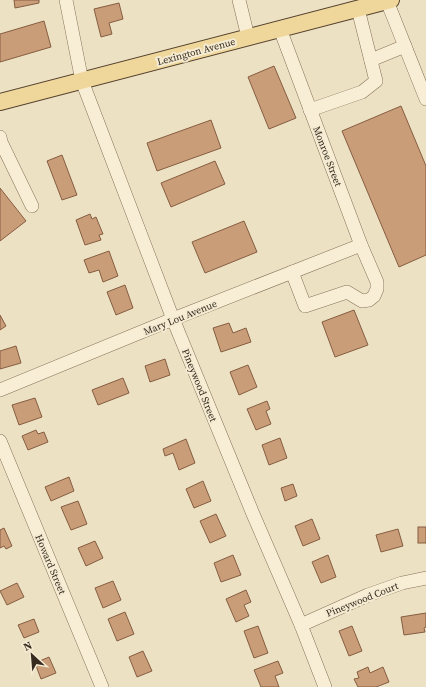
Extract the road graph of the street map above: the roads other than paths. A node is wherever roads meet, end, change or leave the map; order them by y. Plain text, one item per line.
1 (66, 0) edge
2 (239, 0) edge
3 (389, 1) edge
4 (358, 9) junction
5 (280, 29) junction
6 (248, 37) junction
7 (405, 46) junction
8 (371, 60) junction
9 (82, 81) junction
10 (426, 99) edge
11 (0, 102) edge
12 (310, 110) junction
13 (0, 141) edge
14 (32, 206) dead end
15 (361, 244) junction
16 (292, 272) junction
17 (173, 319) junction
18 (0, 390) edge
19 (0, 441) edge
20 (426, 578) edge
21 (300, 625) junction
22 (102, 687) edge
23 (325, 687) edge

1 - 9 street, Pineywood Street
2 - 6 street
3 - 4 main road, Lexington Avenue
3 - 7 street
4 - 5 main road, Lexington Avenue
4 - 8 street
5 - 6 main road, Lexington Avenue
5 - 12 street, Monroe Street
6 - 9 main road, Lexington Avenue
7 - 8 street
7 - 10 street
8 - 12 street
9 - 11 main road, Lexington Avenue
9 - 17 street, Pineywood Street
12 - 15 street, Monroe Street
13 - 14 street
15 - 16 street, Mary Lou Avenue
15 - 16 street, Monroe Street
16 - 17 street, Mary Lou Avenue
17 - 18 street, Mary Lou Avenue
17 - 21 street, Pineywood Street
19 - 22 street, Howard Street
20 - 21 street, Pineywood Court
21 - 23 street, Pineywood Street

